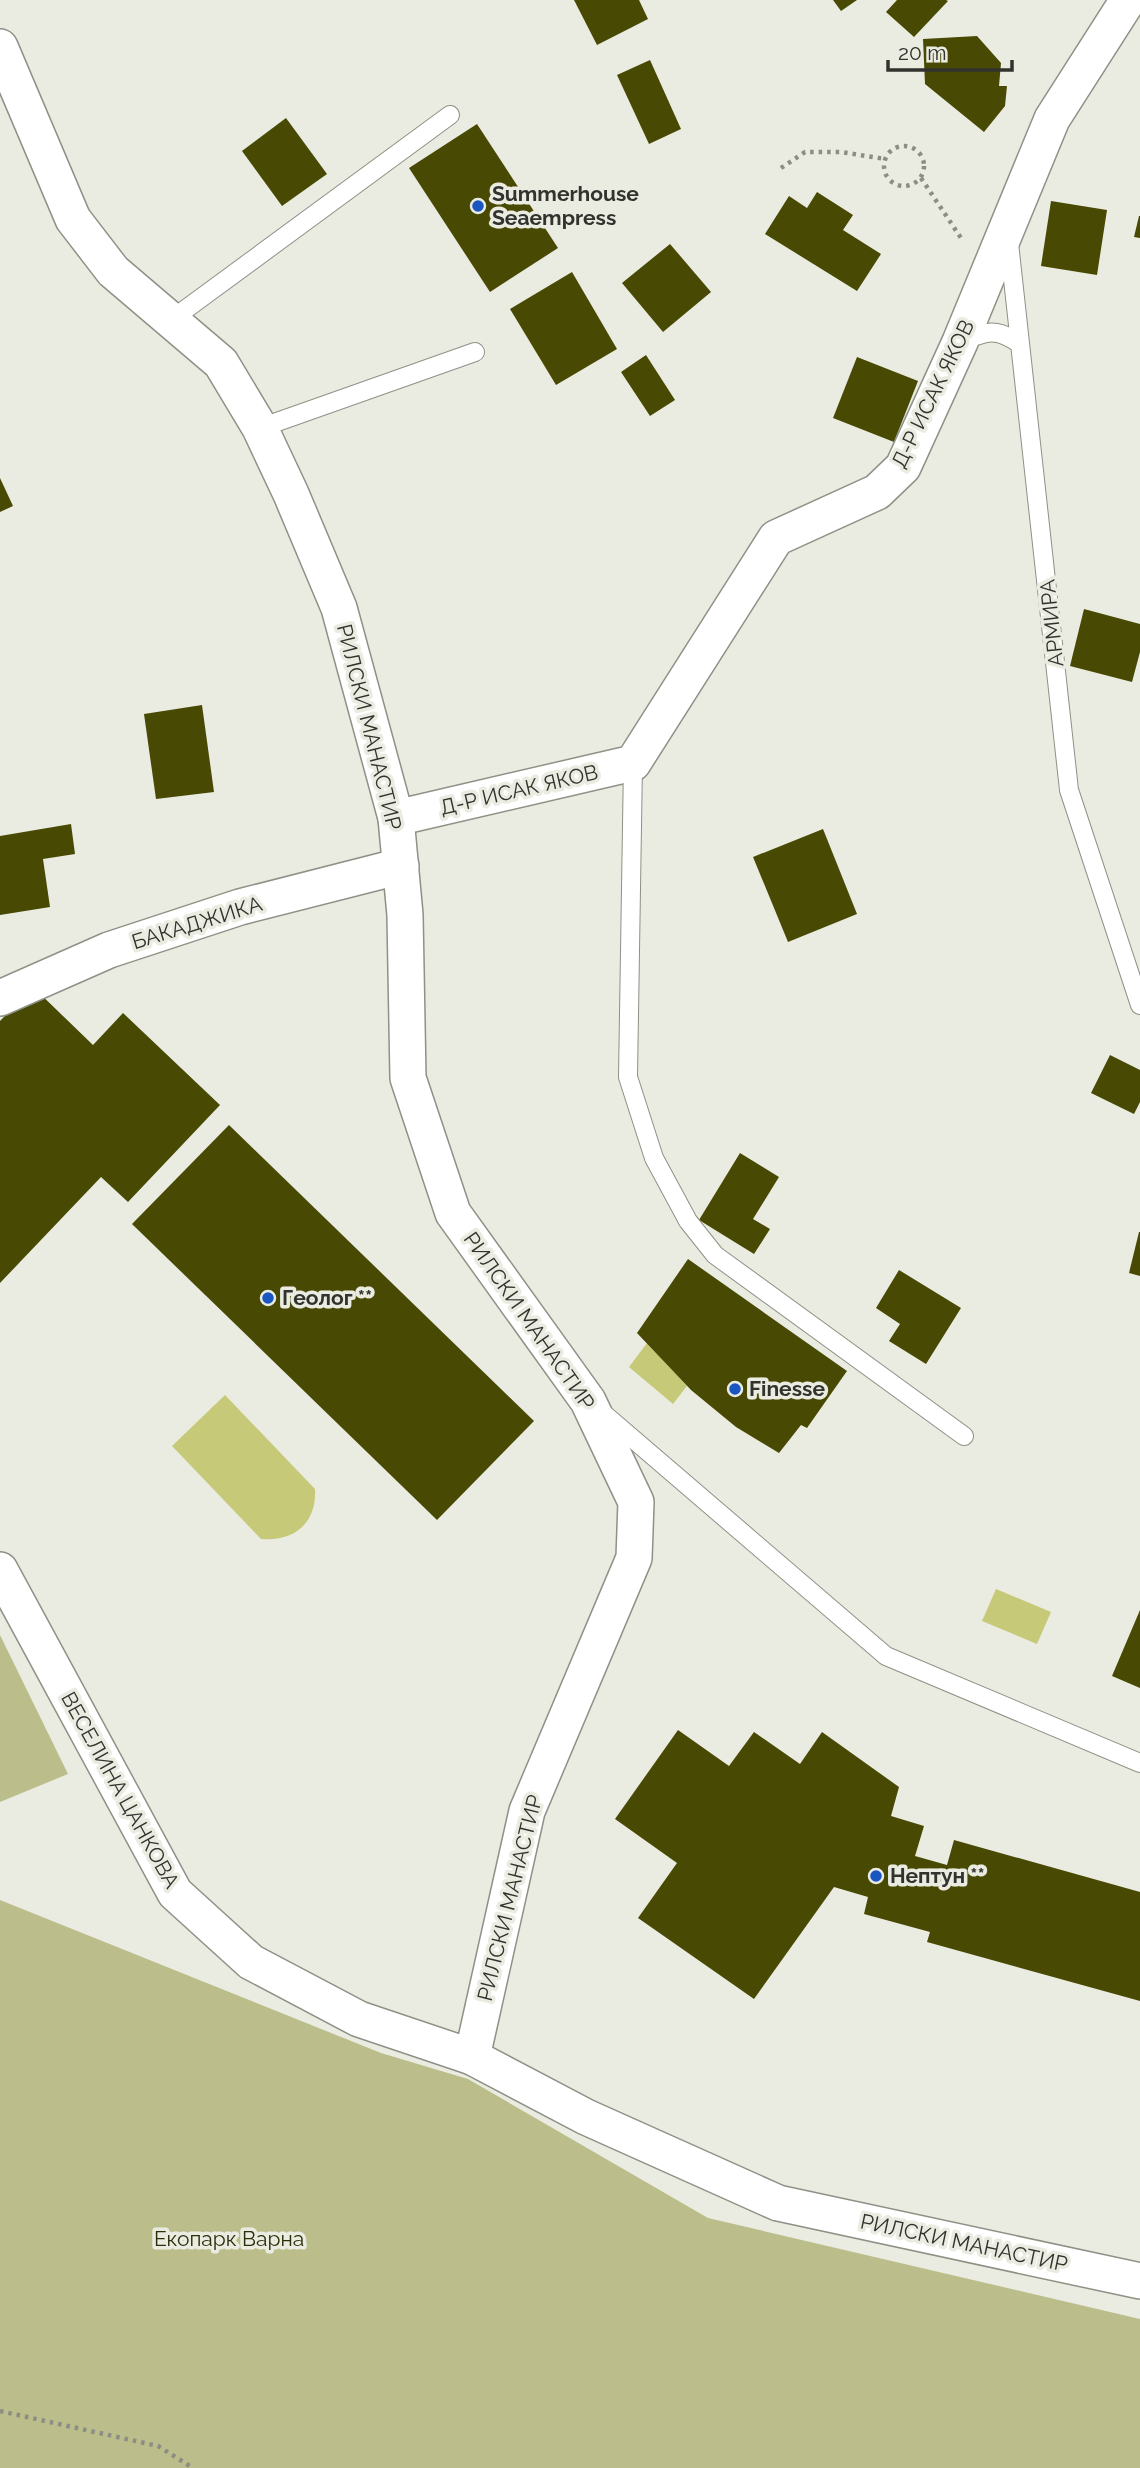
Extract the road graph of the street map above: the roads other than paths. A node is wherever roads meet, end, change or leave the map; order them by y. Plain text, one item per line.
1 (1128, 0) edge
2 (0, 47) edge
3 (450, 115) dead end
4 (1001, 246) junction
5 (171, 320) junction
6 (960, 342) junction
7 (1020, 344) junction
8 (475, 352) dead end
9 (260, 428) junction
10 (633, 763) junction
11 (396, 818) junction
12 (401, 866) junction
13 (0, 998) edge
14 (1140, 1005) edge
15 (588, 1401) junction
16 (964, 1436) dead end
17 (0, 1570) edge
18 (1140, 1763) edge
19 (472, 2057) junction
20 (1140, 2281) edge

1 - 4 street, Д-Р ИСАК ЯКОВ
2 - 5 street, РИЛСКИ МАНАСТИР
3 - 5 lane
4 - 6 street, Д-Р ИСАК ЯКОВ
4 - 7 lane, АРМИРА
5 - 9 street, РИЛСКИ МАНАСТИР
6 - 7 lane
6 - 10 street, Д-Р ИСАК ЯКОВ
7 - 14 lane, АРМИРА
8 - 9 lane
9 - 11 street, РИЛСКИ МАНАСТИР
10 - 11 street, Д-Р ИСАК ЯКОВ
10 - 16 lane
11 - 12 street, РИЛСКИ МАНАСТИР
12 - 13 street, БАКАДЖИКА
12 - 15 street, РИЛСКИ МАНАСТИР
15 - 18 lane
15 - 19 street, РИЛСКИ МАНАСТИР
17 - 19 street, ВЕСЕЛИНА ЦАНКОВА
19 - 20 street, РИЛСКИ МАНАСТИР

